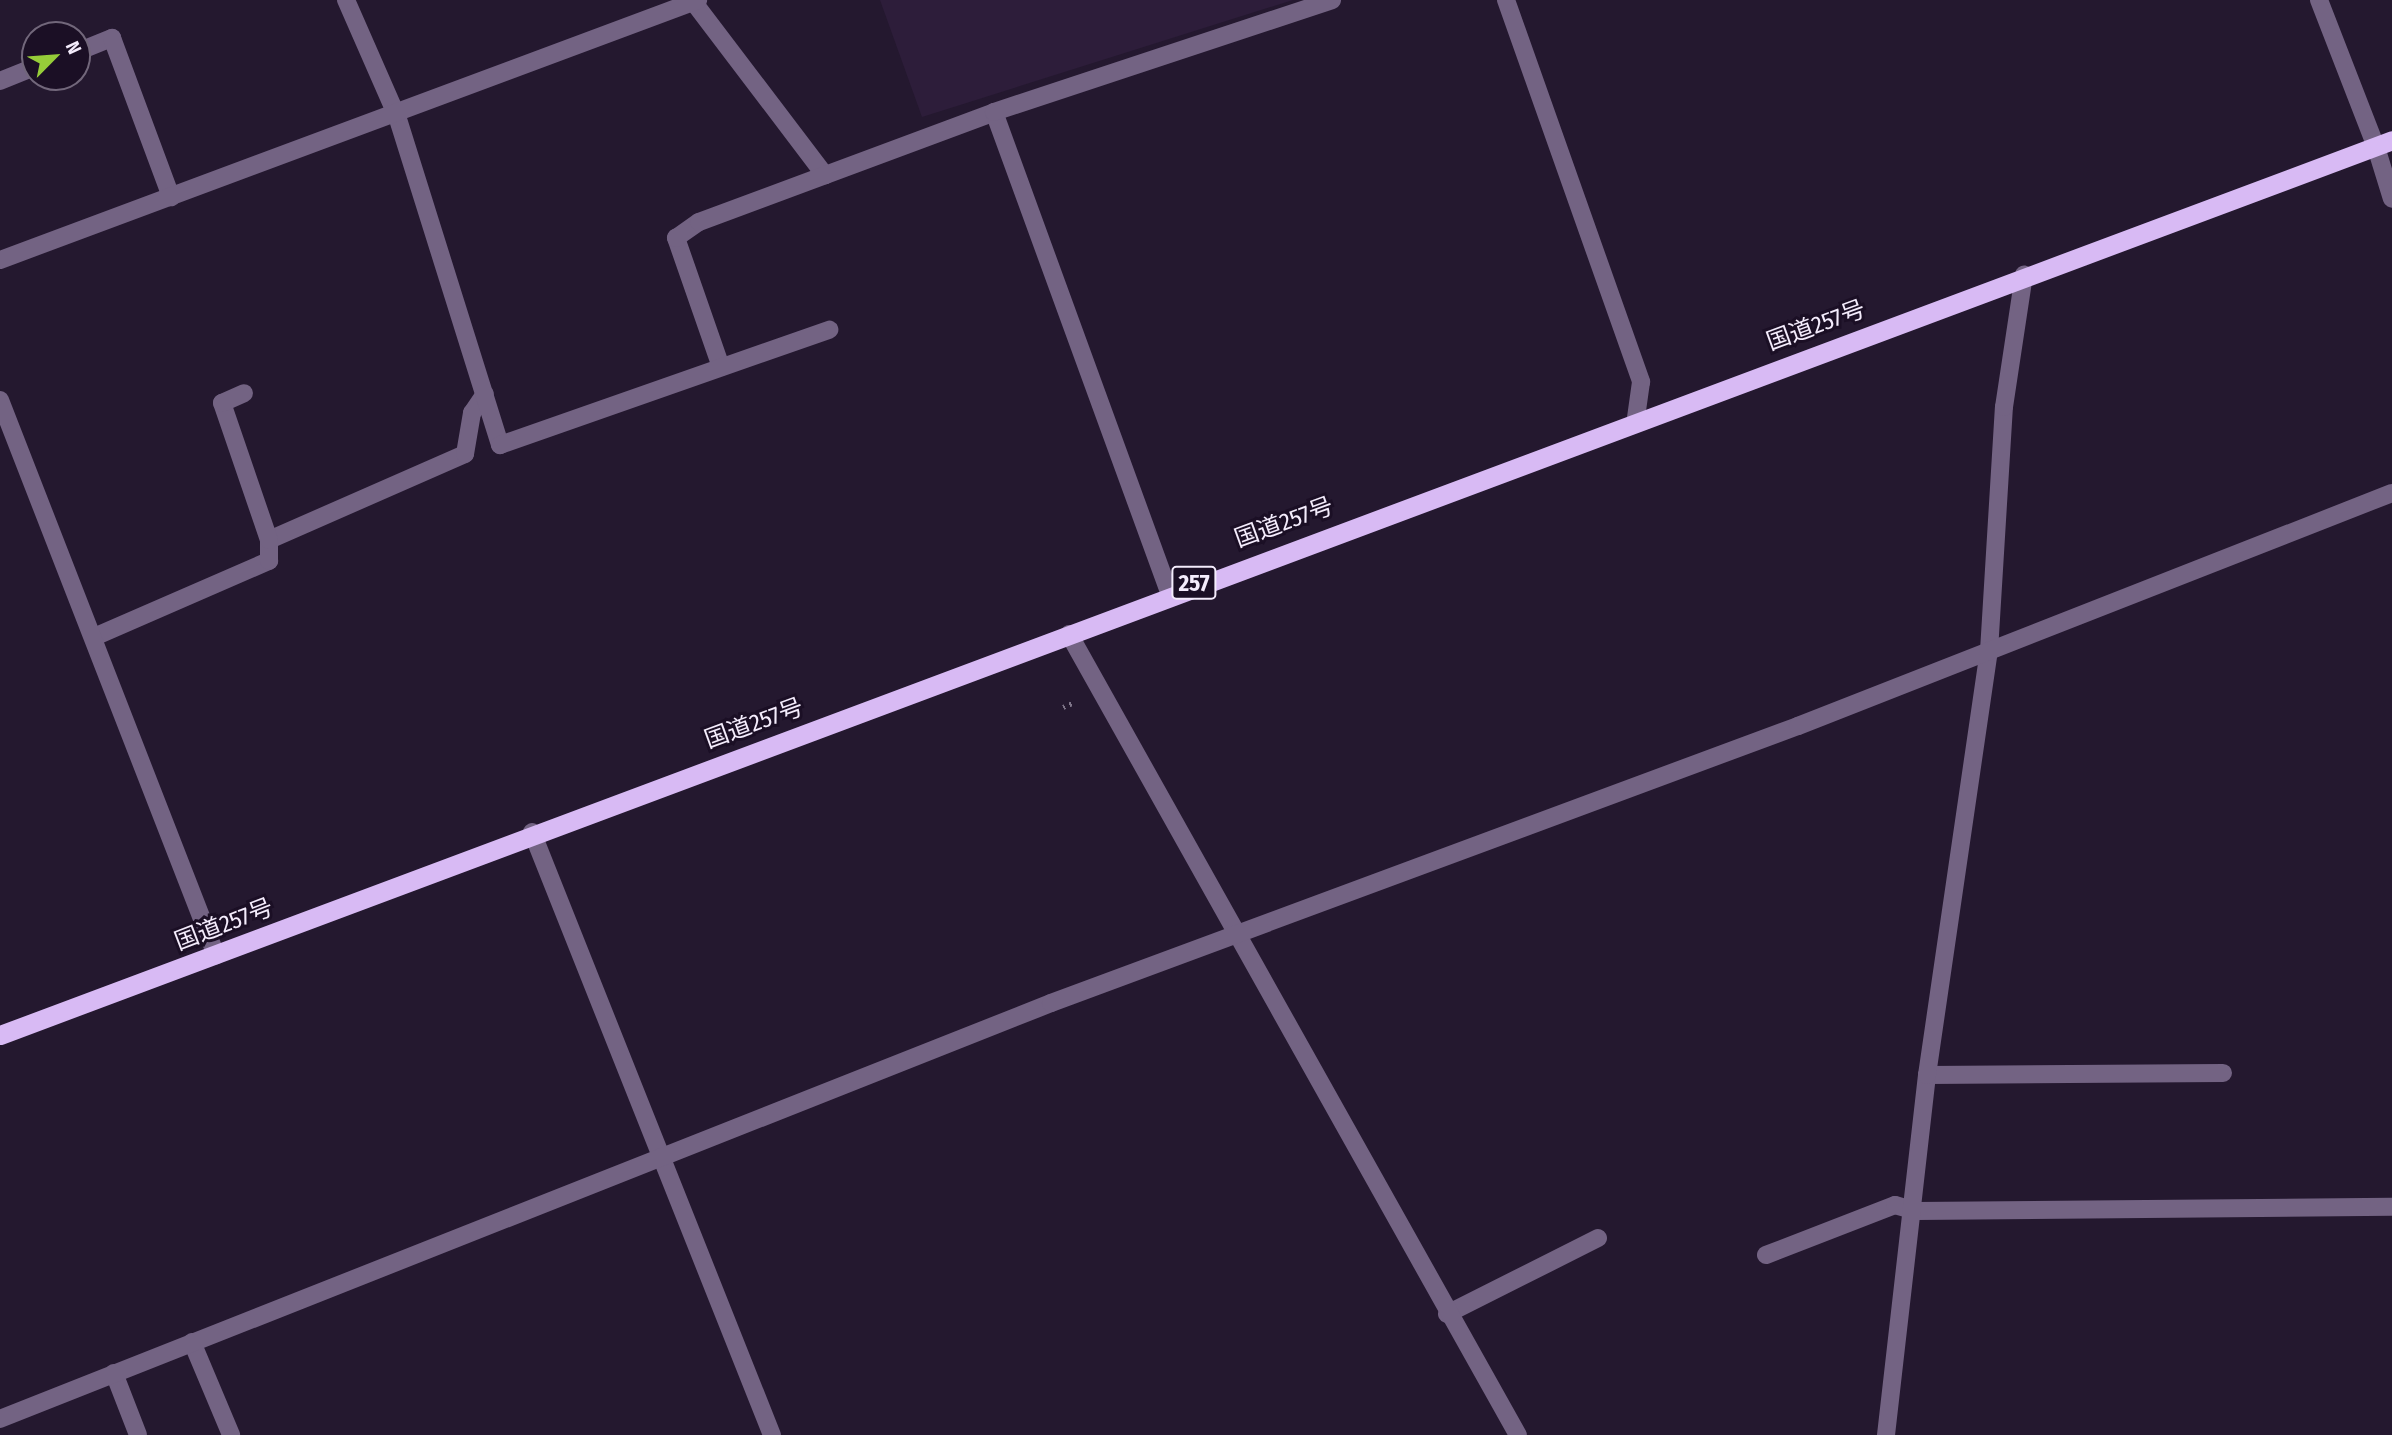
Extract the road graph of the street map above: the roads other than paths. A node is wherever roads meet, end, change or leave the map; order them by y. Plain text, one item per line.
1 (346, 0) edge
2 (1332, 0) edge
3 (1506, 0) edge
4 (2319, 0) edge
5 (694, 1) edge
6 (91, 46) edge
7 (21, 73) edge
8 (0, 81) edge
9 (994, 112) junction
10 (397, 116) junction
11 (2384, 144) edge
12 (825, 175) junction
13 (171, 197) junction
14 (2392, 199) edge
15 (0, 260) edge
16 (2024, 275) junction
17 (829, 330) dead end
18 (721, 368) junction
19 (244, 393) dead end
20 (485, 394) junction
21 (0, 400) edge
22 (1636, 418) junction
23 (2392, 493) edge
24 (269, 540) junction
25 (1169, 592) junction
26 (1069, 634) junction
27 (94, 637) junction
28 (1989, 651) junction
29 (532, 832) junction
30 (1234, 936) junction
31 (216, 955) junction
32 (0, 1035) edge
33 (2223, 1073) dead end
34 (1927, 1075) junction
35 (664, 1157) junction
36 (2392, 1207) edge
37 (1916, 1211) junction
38 (1598, 1238) dead end
39 (1766, 1255) dead end
40 (1447, 1314) junction
41 (192, 1342) junction
42 (114, 1373) junction
43 (0, 1419) edge
44 (138, 1435) edge
45 (231, 1435) edge
46 (772, 1435) edge
47 (1518, 1435) edge
48 (1886, 1435) edge

1 - 10 street
2 - 9 street
3 - 22 street
4 - 11 street
5 - 10 street
5 - 12 street
6 - 13 street
7 - 8 street
9 - 12 street
9 - 25 street
10 - 13 street
10 - 20 street
11 - 14 street
11 - 16 highway, 国道257号 / 257
12 - 18 street
13 - 15 street
16 - 22 highway, 国道257号 / 257
16 - 28 street
17 - 18 street
18 - 20 street
19 - 24 street
20 - 24 street
21 - 27 street
22 - 25 highway, 国道257号 / 257
23 - 28 street
24 - 27 street
25 - 26 highway, 国道257号 / 257
26 - 29 highway, 国道257号 / 257
26 - 30 street
27 - 31 street
28 - 30 street
28 - 34 street
29 - 31 highway, 国道257号 / 257
29 - 35 street
30 - 35 street
30 - 40 street
31 - 32 highway, 国道257号 / 257
33 - 34 street
34 - 37 street
35 - 41 street
35 - 46 street
36 - 37 street
37 - 39 street
37 - 48 street
38 - 40 street
40 - 47 street
41 - 42 street
41 - 45 street
42 - 43 street
42 - 44 street

